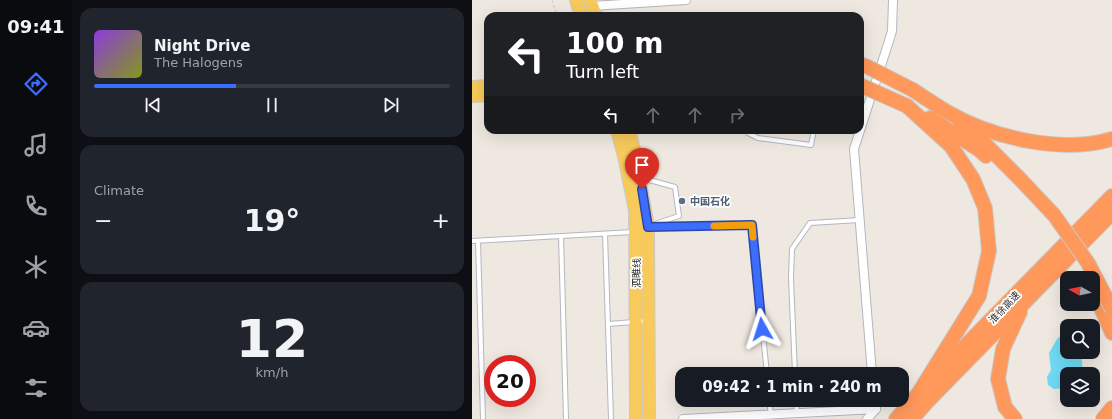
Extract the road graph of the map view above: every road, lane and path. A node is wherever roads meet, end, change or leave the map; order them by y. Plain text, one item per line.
1 (552, 0) edge
2 (576, 0) edge
3 (686, 0) edge
4 (892, 0) edge
5 (593, 7) edge
6 (556, 12) edge
7 (580, 12) edge
8 (864, 66) edge
9 (484, 86) edge
10 (472, 87) edge
11 (864, 87) edge
12 (913, 90) junction
13 (484, 95) edge
14 (472, 96) edge
15 (907, 106) junction
16 (864, 118) edge
17 (618, 134) edge
18 (630, 134) edge
19 (750, 134) edge
20 (813, 134) edge
21 (859, 134) edge
22 (1112, 139) edge
23 (640, 178) junction
24 (1018, 181) junction
25 (1112, 196) edge
26 (1112, 213) edge
27 (860, 220) junction
28 (648, 227) junction
29 (636, 232) junction
30 (606, 234) junction
31 (561, 236) junction
32 (472, 241) edge
33 (478, 241) junction
34 (1084, 271) edge
35 (1025, 302) junction
36 (1100, 306) edge
37 (1112, 309) edge
38 (642, 322) junction
39 (608, 324) junction
40 (1112, 334) edge
41 (766, 367) edge
42 (795, 367) edge
43 (871, 367) edge
44 (918, 394) junction
45 (769, 407) edge
46 (796, 407) edge
47 (1112, 408) edge
48 (876, 409) joint
49 (797, 414) junction
50 (768, 417) edge
51 (483, 419) edge
52 (566, 419) edge
53 (611, 419) edge
54 (636, 419) edge
55 (649, 419) edge
56 (683, 419) edge
57 (867, 419) edge
58 (896, 419) edge
59 (912, 419) edge
60 (1015, 419) edge
61 (1103, 419) edge

1 - 6 path
2 - 7 main road
3 - 5 street
4 - 16 street
8 - 12 highway, bridge
9 - 10 main road
11 - 15 highway, bridge
12 - 22 highway
12 - 24 highway
13 - 14 main road
15 - 24 highway
15 - 44 highway
17 - 29 main road, 泗睢线
18 - 23 main road, 泗睢线
19 - 20 lane
21 - 27 street
23 - 28 main road, 泗睢线
23 - 28 lane
24 - 34 highway
24 - 37 highway, bridge
25 - 44 highway, 淮徐高速
26 - 35 highway, 淮徐高速
27 - 42 lane
27 - 43 street
28 - 38 main road, 泗睢线
28 - 41 lane
29 - 30 lane
29 - 38 main road, 泗睢线
30 - 31 lane
30 - 39 lane
31 - 33 lane
31 - 52 lane
32 - 33 lane
33 - 51 lane
35 - 59 highway, 淮徐高速
35 - 60 highway
36 - 40 highway
38 - 39 lane
38 - 54 main road, 泗睢线
38 - 55 main road, 泗睢线
39 - 53 lane
44 - 58 highway, 淮徐高速
45 - 50 lane
46 - 49 lane
47 - 61 highway
48 - 49 street
48 - 57 street
49 - 50 street
50 - 56 street

